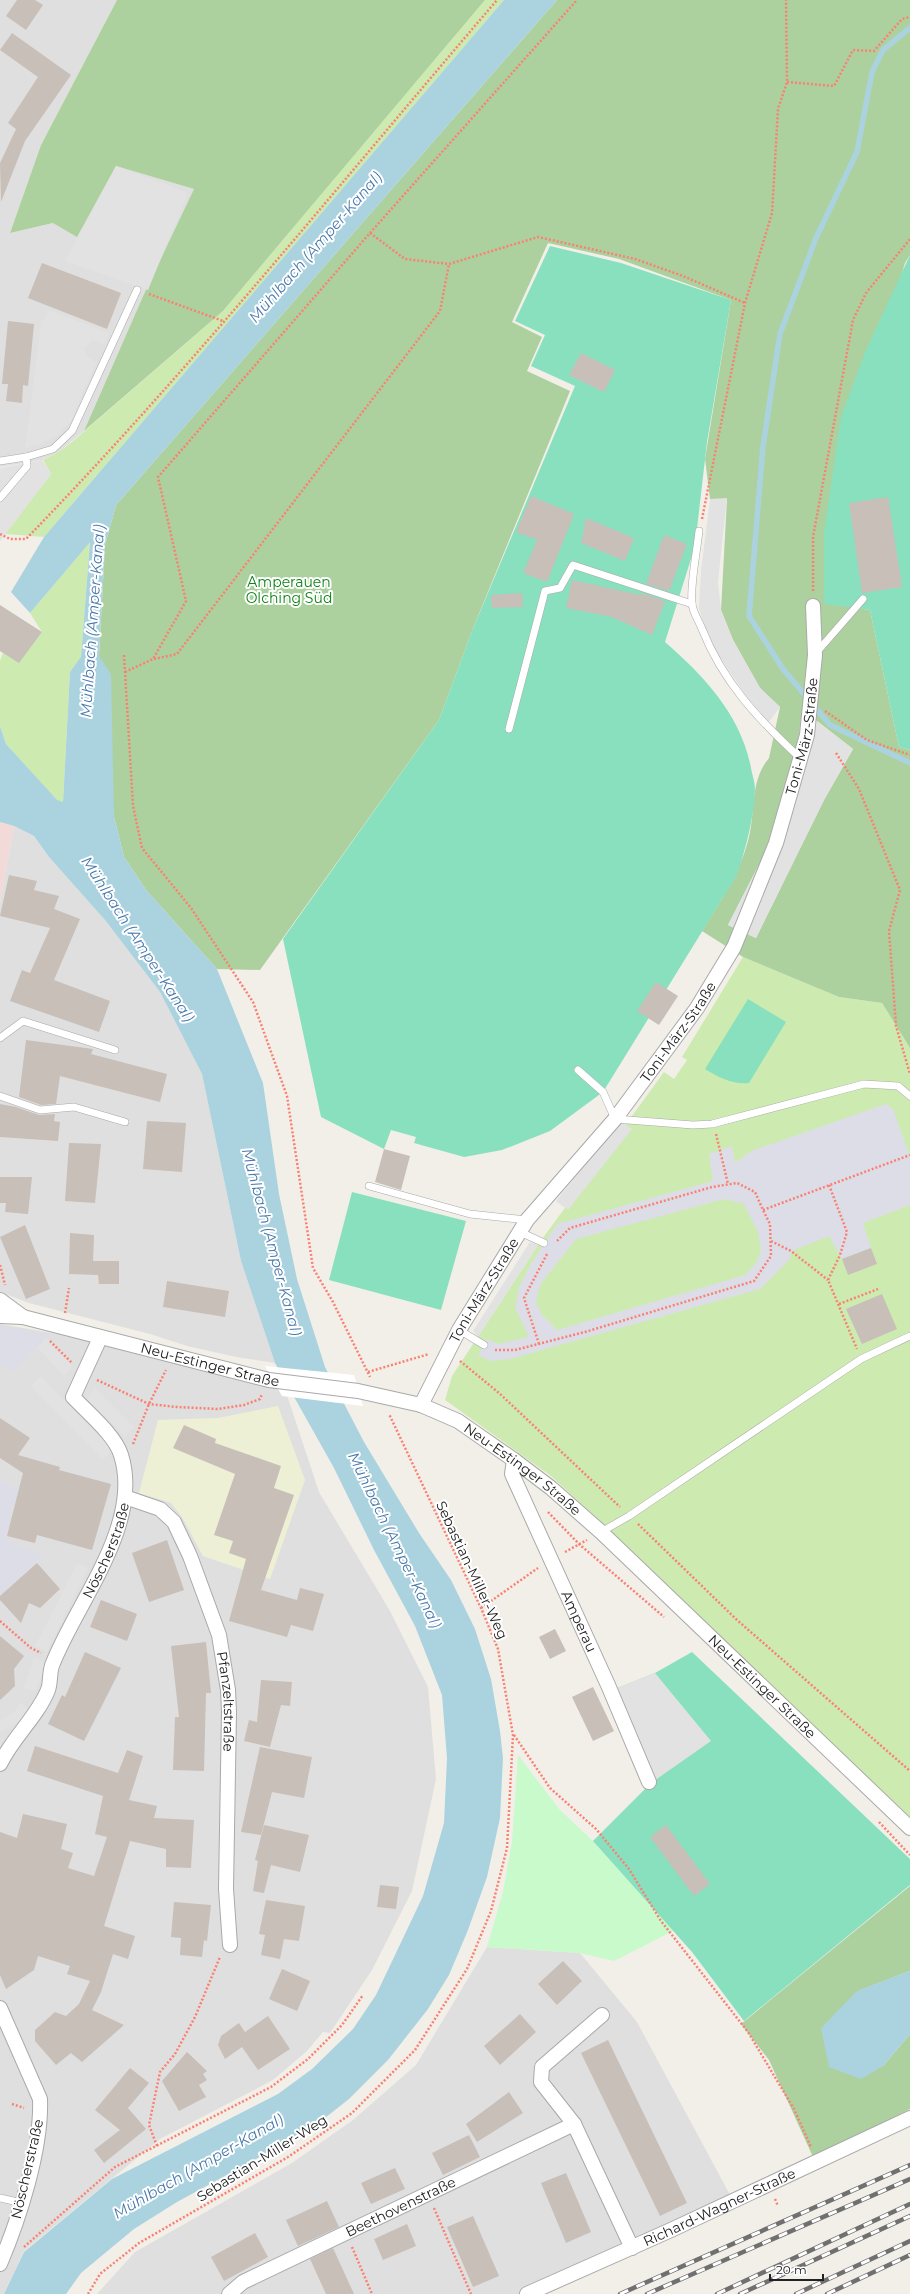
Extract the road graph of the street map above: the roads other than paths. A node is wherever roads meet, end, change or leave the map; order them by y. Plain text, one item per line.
1 (137, 290) road end
2 (26, 457) junction
3 (0, 461) edge
4 (0, 498) edge
5 (699, 531) road end
6 (863, 599) dead end
7 (692, 604) junction
8 (813, 606) road end
9 (814, 654) junction
10 (509, 729) dead end
11 (800, 758) junction
12 (0, 1038) edge
13 (115, 1050) dead end
14 (578, 1070) dead end
15 (0, 1096) edge
16 (910, 1096) edge
17 (616, 1119) junction
18 (125, 1122) dead end
19 (369, 1186) dead end
20 (523, 1226) junction
21 (544, 1243) dead end
22 (3, 1296) edge
23 (0, 1316) edge
24 (24, 1317) junction
25 (459, 1330) junction
26 (910, 1336) edge
27 (100, 1338) junction
28 (484, 1345) road end
29 (421, 1405) junction
30 (514, 1460) junction
31 (125, 1497) junction
32 (602, 1532) junction
33 (0, 1762) edge
34 (649, 1782) dead end
35 (910, 1828) edge
36 (230, 1945) road end
37 (0, 2008) edge
38 (602, 2015) dead end
39 (910, 2118) edge
40 (574, 2124) junction
41 (0, 2198) edge
42 (22, 2203) junction
43 (632, 2248) junction
44 (0, 2264) edge
45 (229, 2294) edge
46 (527, 2294) edge

1 - 2 lane
2 - 3 lane
2 - 4 lane
5 - 7 lane
6 - 9 lane
7 - 10 lane
7 - 11 lane
8 - 9 street, Toni-März-Straße
9 - 11 street, Toni-März-Straße
11 - 17 street, Toni-März-Straße
12 - 13 lane
14 - 17 lane
15 - 18 lane
16 - 17 lane
17 - 20 street, Toni-März-Straße
19 - 20 lane
20 - 21 lane
20 - 25 street, Toni-März-Straße
22 - 24 street, Neu-Estinger Straße
23 - 24 street, Neu-Estinger Straße
24 - 27 street, Neu-Estinger Straße
25 - 28 lane
25 - 29 street, Toni-März-Straße
26 - 32 lane
27 - 29 street, Neu-Estinger Straße
27 - 31 street, Nöscherstraße
29 - 30 street, Neu-Estinger Straße
30 - 32 street, Neu-Estinger Straße
30 - 34 street, Amperau
31 - 33 street, Nöscherstraße
31 - 36 street, Pfanzeltstraße
32 - 35 street, Neu-Estinger Straße
37 - 42 street, Nöscherstraße
38 - 40 street
39 - 43 street, Richard-Wagner-Straße
40 - 43 street
40 - 45 street, Beethovenstraße
41 - 42 lane
42 - 44 street, Nöscherstraße
43 - 46 street, Richard-Wagner-Straße

